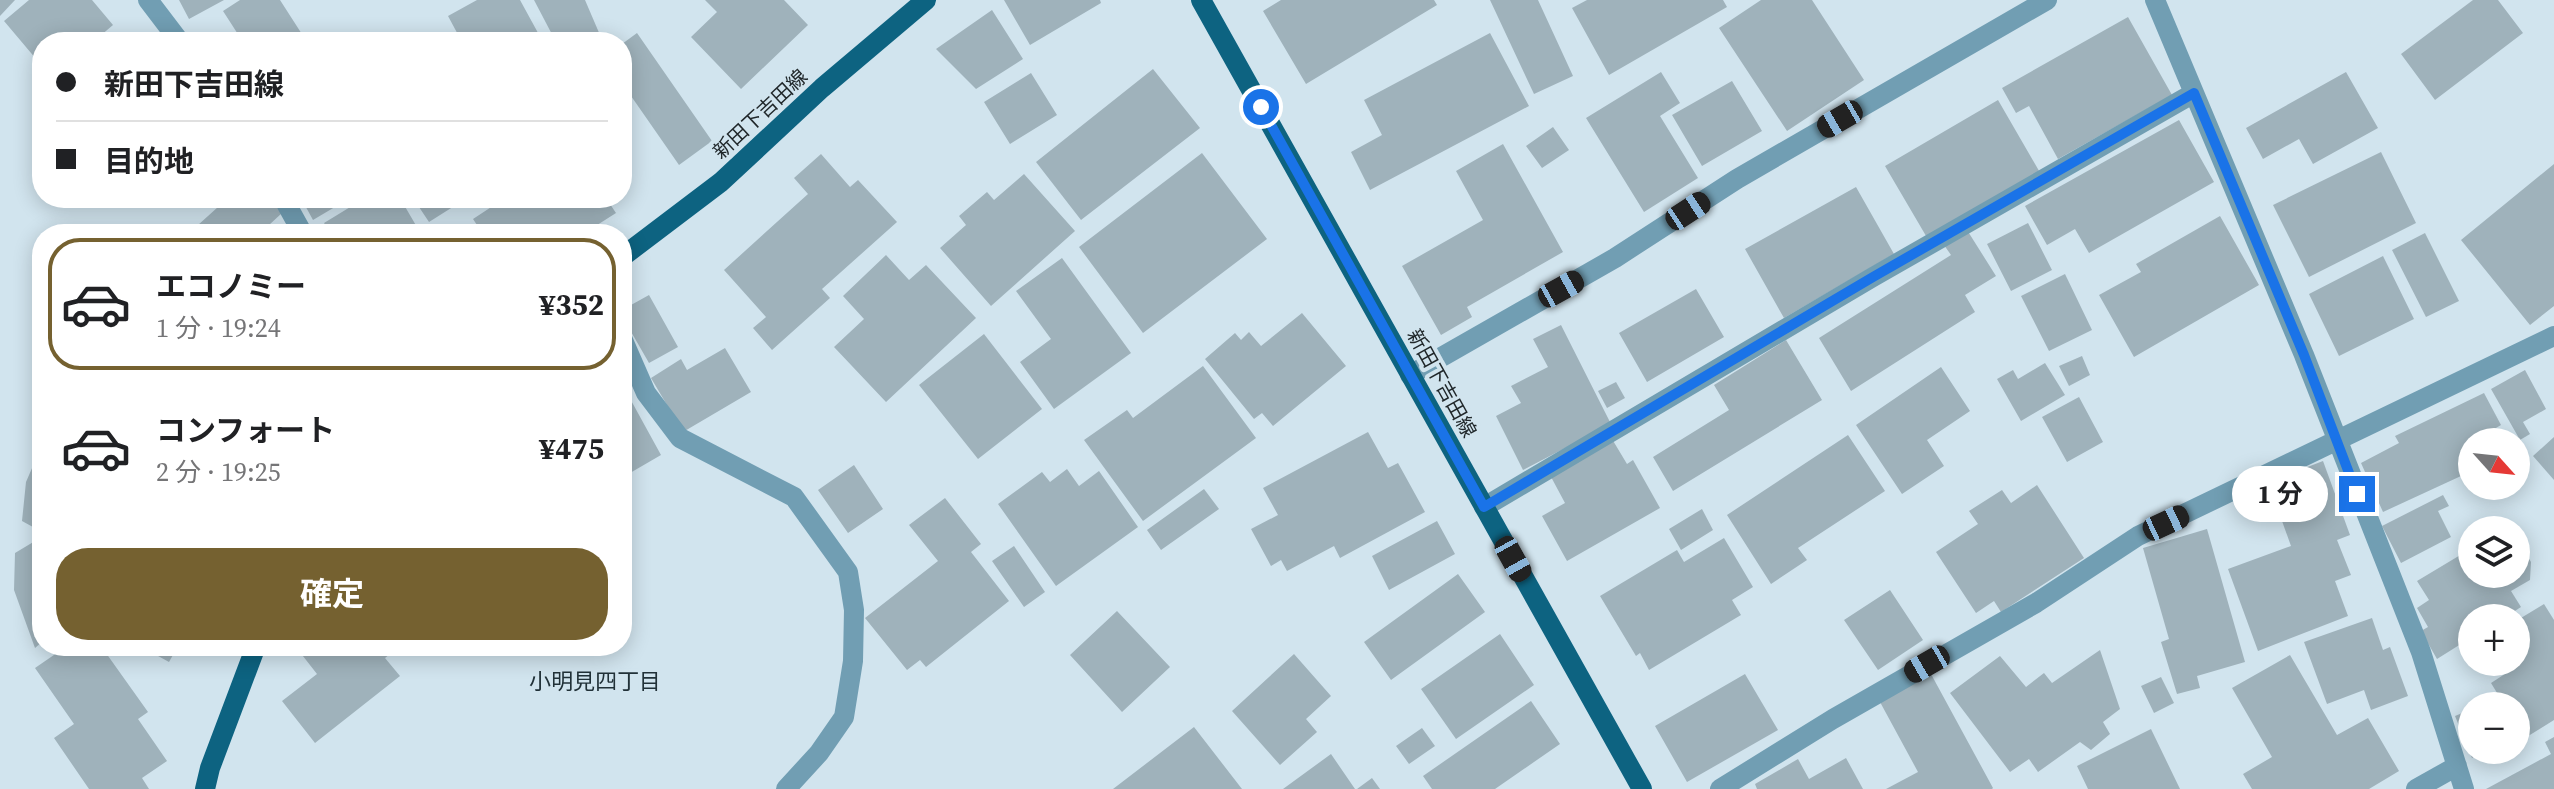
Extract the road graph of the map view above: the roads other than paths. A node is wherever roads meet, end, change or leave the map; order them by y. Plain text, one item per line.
1 (148, 0) edge
2 (926, 0) edge
3 (1201, 0) edge
4 (2047, 0) edge
5 (2155, 0) edge
6 (172, 32) edge
7 (2194, 93) junction
8 (632, 249) edge
9 (2554, 336) edge
10 (632, 361) edge
11 (1410, 375) junction
12 (2336, 442) junction
13 (1484, 507) junction
14 (252, 656) edge
15 (2457, 766) junction
16 (205, 789) edge
17 (786, 789) edge
18 (1642, 789) edge
19 (1720, 789) edge
20 (2416, 789) edge
21 (2464, 789) edge

1 - 6 street
2 - 8 main road, 新田下吉田線
3 - 11 main road, 新田下吉田線
4 - 11 street
5 - 7 street
7 - 12 street
7 - 13 street
9 - 12 street
10 - 17 street
11 - 13 main road, 新田下吉田線
12 - 15 street
12 - 19 street
13 - 18 main road, 新田下吉田線
14 - 16 main road
15 - 20 street
15 - 21 street

